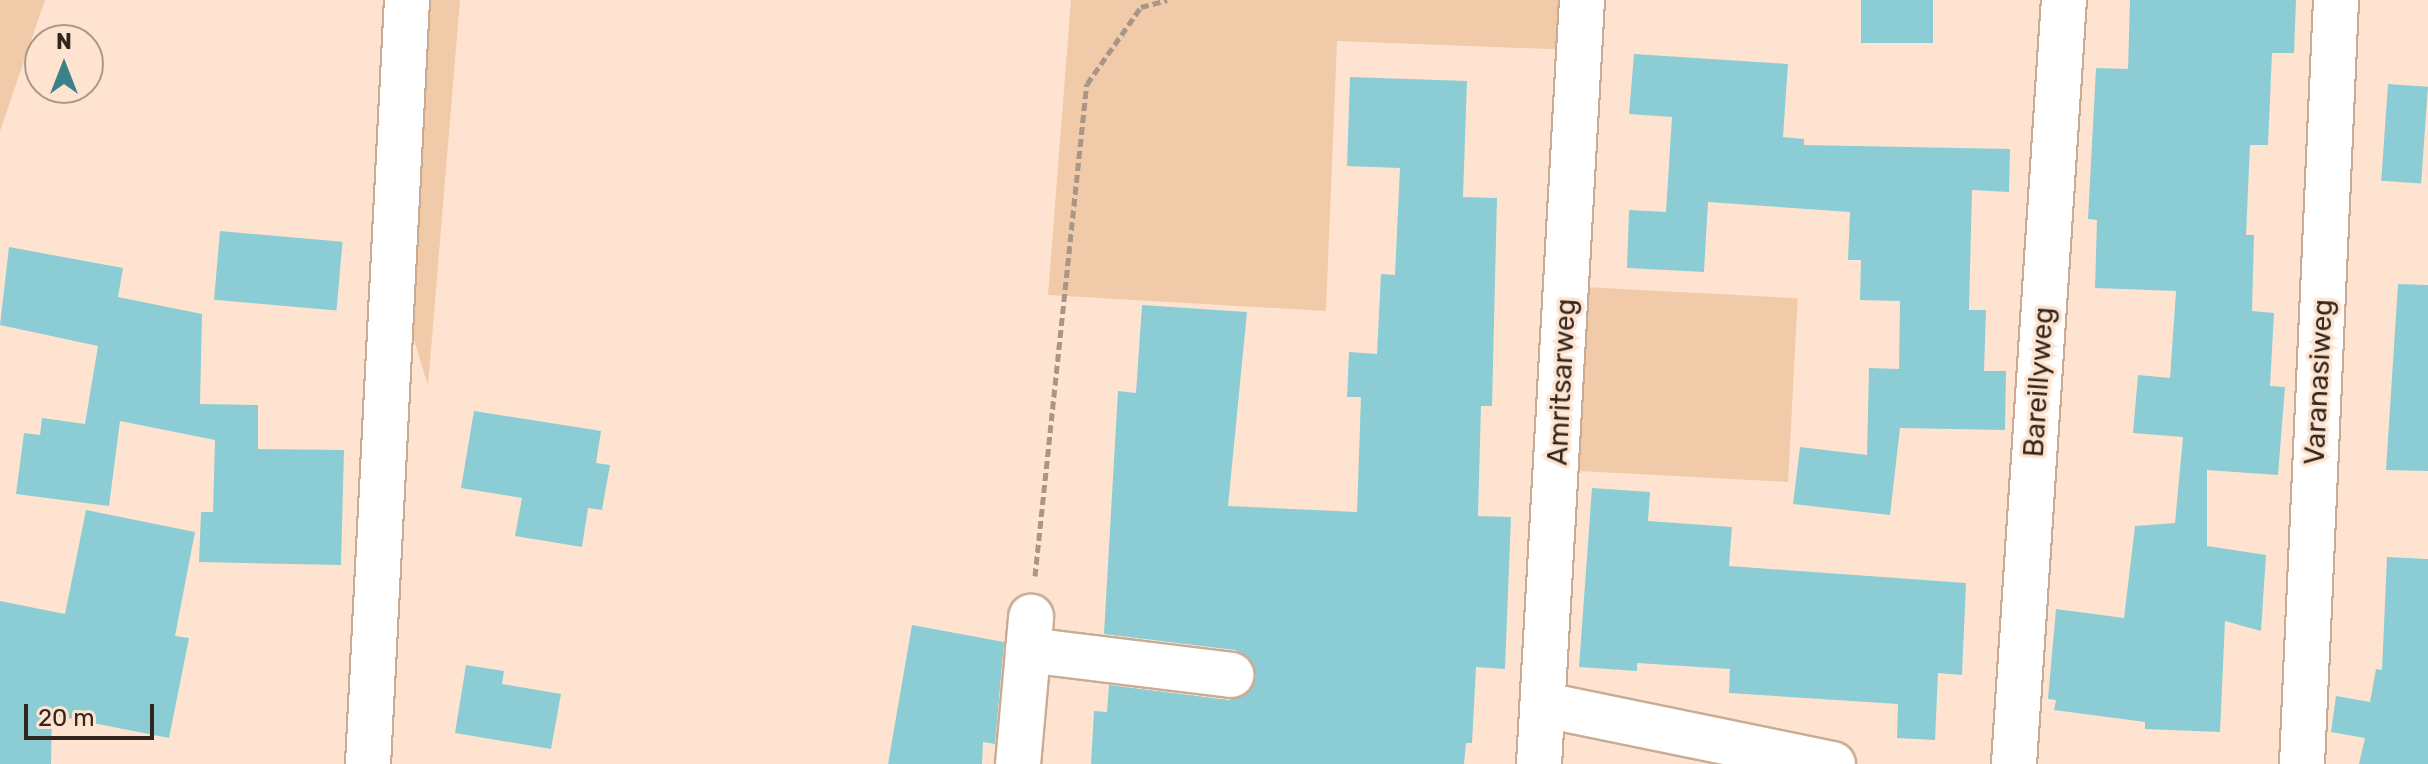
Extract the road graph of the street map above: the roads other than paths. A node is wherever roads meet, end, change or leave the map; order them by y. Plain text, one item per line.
1 (407, 0) edge
2 (1582, 0) edge
3 (2064, 0) edge
4 (2336, 0) edge
5 (1231, 675) dead end
6 (1545, 705) junction
7 (368, 764) edge
8 (1018, 764) edge
9 (1539, 764) edge
10 (1833, 764) edge
11 (2014, 764) edge
12 (2302, 764) edge

1 - 7 street
2 - 6 street, Amritsarweg
3 - 11 street, Bareillyweg
4 - 12 street, Varanasiweg
5 - 8 street
6 - 9 street, Amritsarweg
6 - 10 street

